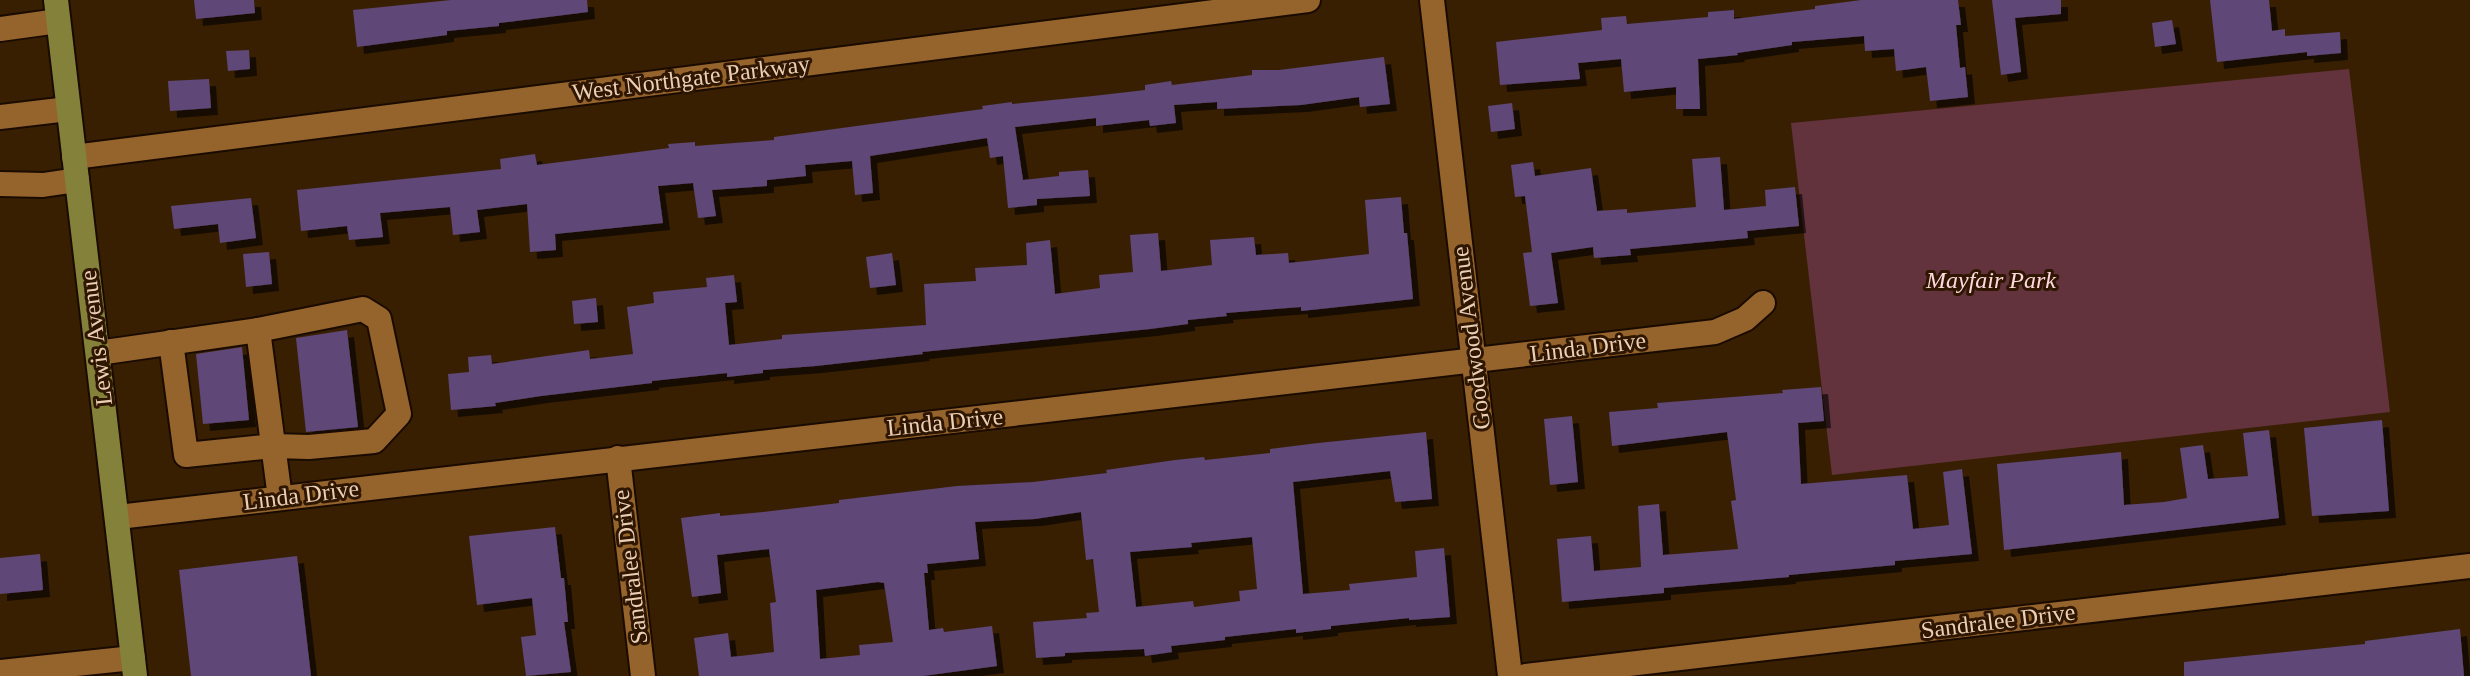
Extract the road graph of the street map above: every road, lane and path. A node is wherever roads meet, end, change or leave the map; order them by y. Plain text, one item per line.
1 (1308, 0) edge
2 (1432, 0) edge
3 (57, 10) edge
4 (0, 29) edge
5 (68, 109) junction
6 (0, 117) edge
7 (75, 168) junction
8 (0, 184) edge
9 (1763, 303) dead end
10 (258, 330) junction
11 (171, 342) junction
12 (98, 353) junction
13 (1474, 361) junction
14 (273, 446) junction
15 (618, 458) junction
16 (280, 498) junction
17 (118, 517) junction
18 (2470, 566) edge
19 (134, 667) edge
20 (0, 672) edge
21 (643, 676) edge
22 (1510, 676) edge
23 (1526, 676) edge

1 - 7 street, West Northgate Parkway
2 - 13 street, Goodwood Avenue
3 - 4 street
3 - 5 main road, Lewis Avenue
5 - 6 street
5 - 7 main road, Lewis Avenue
7 - 8 street, West Northgate Parkway
7 - 12 main road, Lewis Avenue
9 - 13 street, Linda Drive
10 - 11 street
10 - 14 street
10 - 14 street
11 - 12 street
11 - 14 street
12 - 17 main road, Lewis Avenue
13 - 15 street, Linda Drive
13 - 22 street, Goodwood Avenue
14 - 16 street
15 - 16 street, Linda Drive
15 - 21 street, Sandralee Drive
16 - 17 street, Linda Drive
17 - 19 main road, Lewis Avenue
18 - 23 street, Sandralee Drive
19 - 20 street

